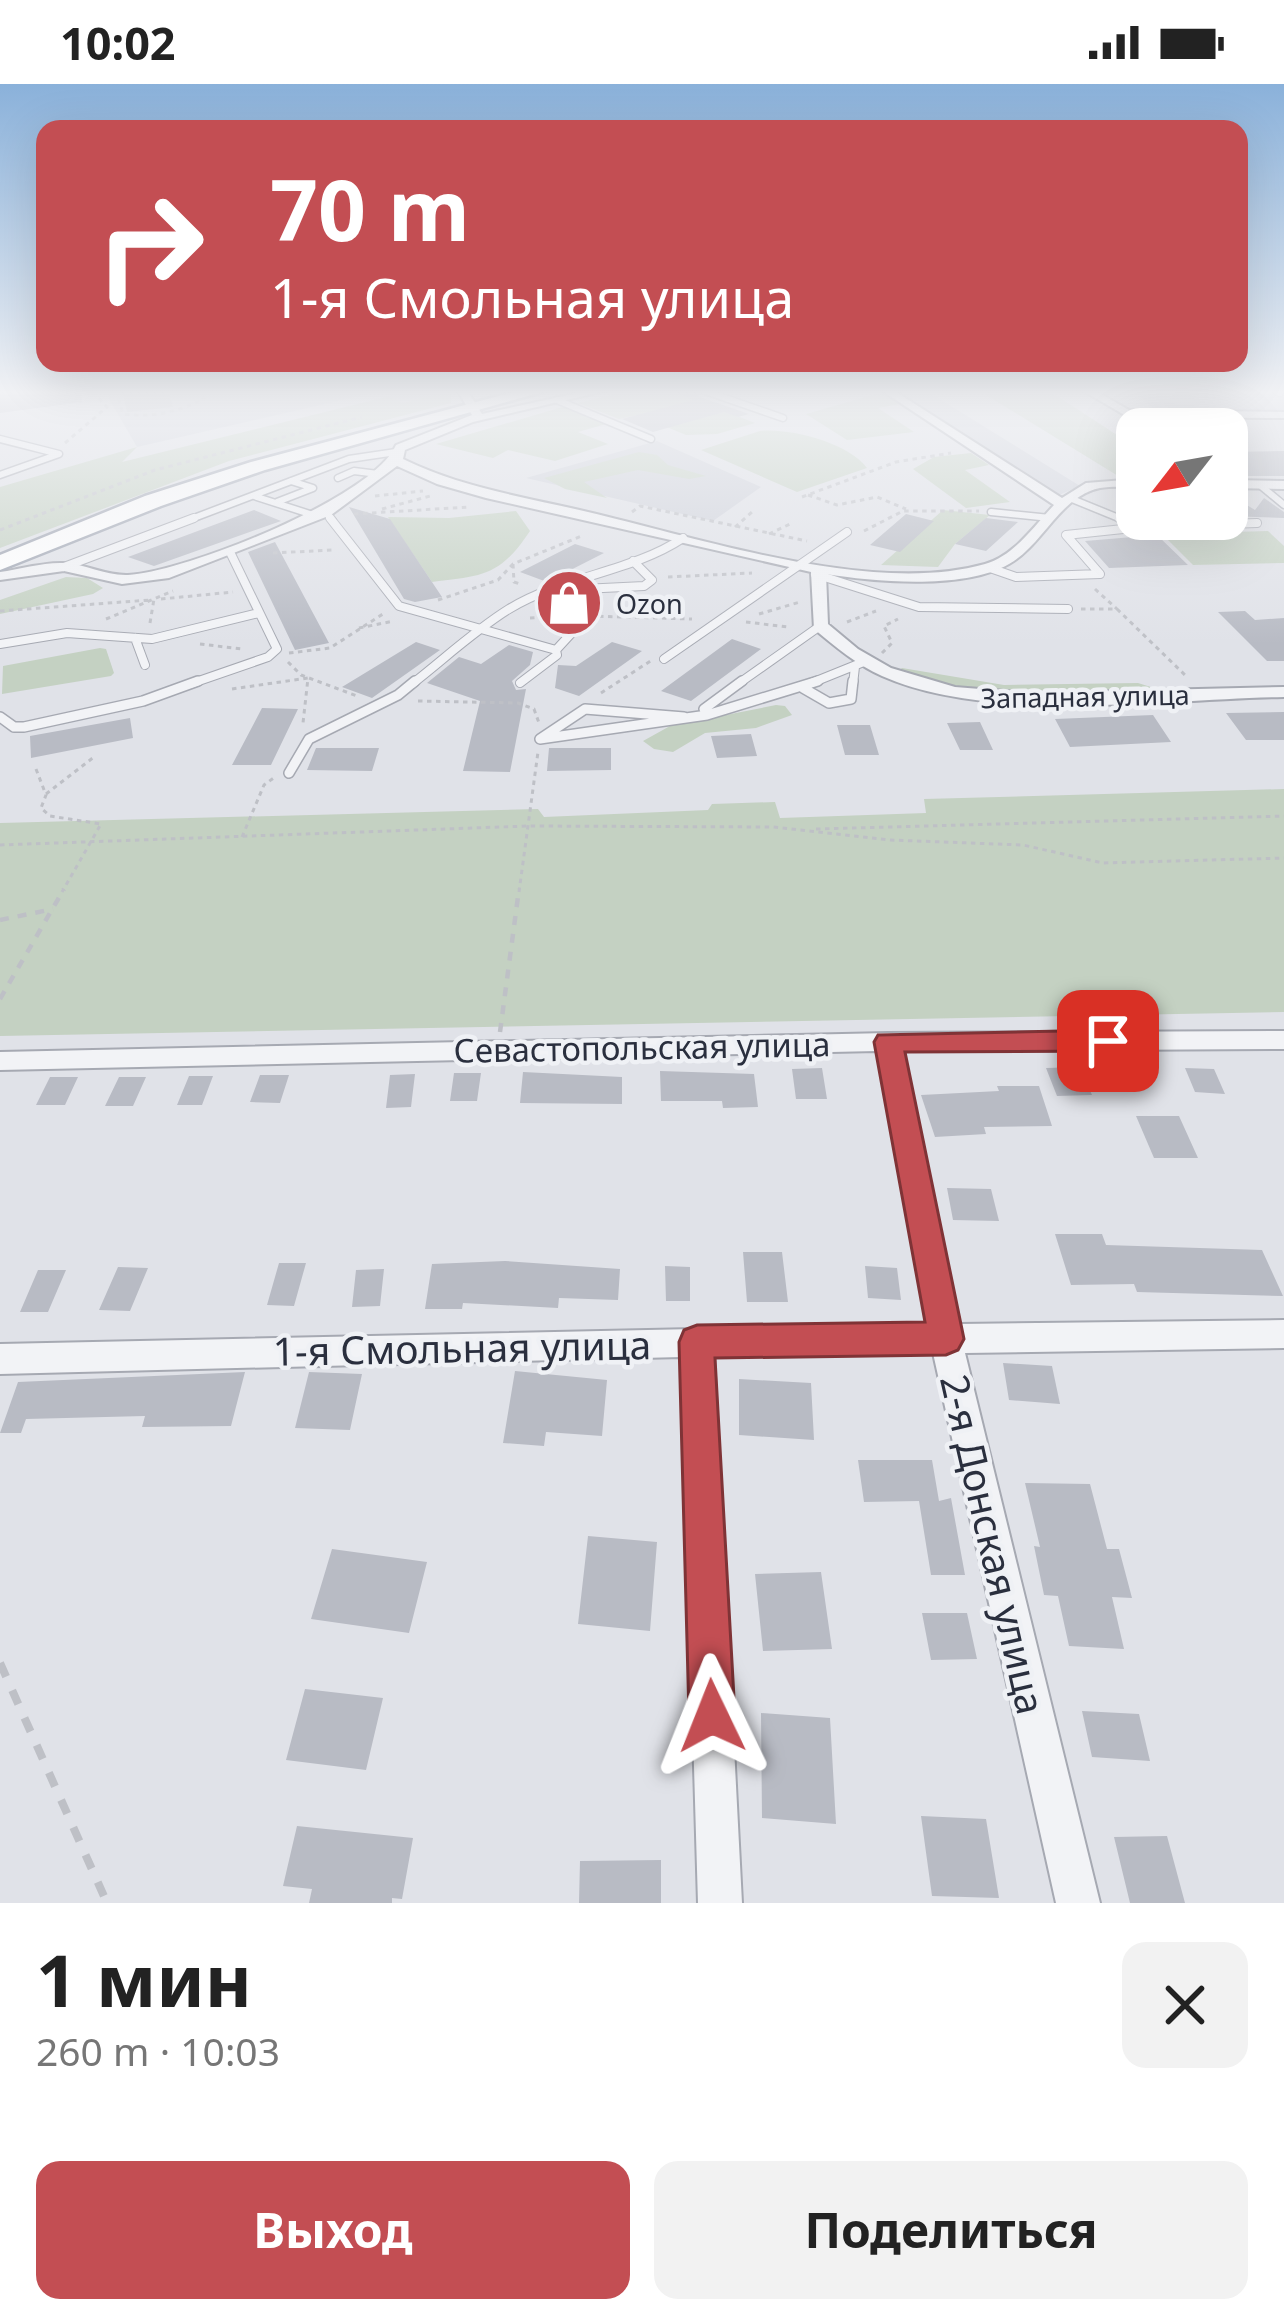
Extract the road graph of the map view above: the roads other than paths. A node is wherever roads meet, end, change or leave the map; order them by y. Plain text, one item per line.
1 (231, 475) edge
2 (307, 475) edge
3 (345, 475) edge
4 (377, 475) edge
5 (437, 475) edge
6 (1022, 475) edge
7 (338, 478) dead end
8 (291, 481) junction
9 (1116, 485) edge
10 (1248, 485) edge
11 (252, 495) junction
12 (1282, 497) edge
13 (1068, 502) junction
14 (275, 503) junction
15 (991, 512) road end
16 (325, 517) junction
17 (1050, 518) junction
18 (1116, 518) edge
19 (1248, 524) edge
20 (1257, 524) dead end
21 (1116, 530) edge
22 (847, 532) road end
23 (683, 538) junction
24 (230, 552) junction
25 (632, 561) junction
26 (0, 563) edge
27 (64, 568) junction
28 (990, 568) junction
29 (806, 569) junction
30 (0, 575) edge
31 (549, 590) junction
32 (1068, 609) road end
33 (260, 613) junction
34 (579, 625) dead end
35 (814, 629) junction
36 (481, 630) junction
37 (135, 638) junction
38 (0, 644) edge
39 (556, 650) junction
40 (664, 658) road end
41 (145, 664) dead end
42 (861, 664) junction
43 (520, 683) dead end
44 (802, 688) junction
45 (1284, 692) edge
46 (698, 714) junction
47 (0, 717) edge
48 (684, 717) junction
49 (285, 774) road end
50 (1284, 1040) edge
51 (888, 1042) junction
52 (0, 1060) edge
53 (1284, 1334) edge
54 (946, 1339) junction
55 (697, 1342) junction
56 (0, 1359) edge
57 (720, 1903) edge
58 (1078, 1903) edge

1 - 26 main road
2 - 8 lane
3 - 7 lane
4 - 16 street
5 - 23 street
6 - 13 street
8 - 11 lane
8 - 14 lane
9 - 13 street
10 - 12 street
11 - 14 lane
11 - 27 lane
13 - 17 street
13 - 18 lane
14 - 16 lane
15 - 17 lane
16 - 24 street
16 - 36 lane
17 - 28 street
19 - 20 lane
21 - 28 lane
22 - 29 lane
23 - 25 lane
23 - 29 street
24 - 27 street
24 - 33 lane
25 - 31 lane
25 - 31 lane
27 - 30 street
28 - 29 street
29 - 32 lane
29 - 35 street
29 - 40 lane
31 - 36 lane
33 - 37 lane
33 - 47 lane
34 - 39 lane
35 - 42 street, Западная улица
35 - 46 lane
36 - 39 lane
36 - 49 lane
37 - 38 lane
37 - 41 lane
39 - 43 lane
42 - 44 lane
42 - 44 lane
42 - 45 street, Западная улица
44 - 46 lane
46 - 48 lane
48 - 48 lane
50 - 51 street, Севастопольская улица
51 - 52 street, Севастопольская улица
51 - 54 street, 2-я Донская улица
53 - 54 street, 1-я Смольная улица
54 - 55 street, 1-я Смольная улица
54 - 58 street, 2-я Донская улица
55 - 56 street, 1-я Смольная улица
55 - 57 street

